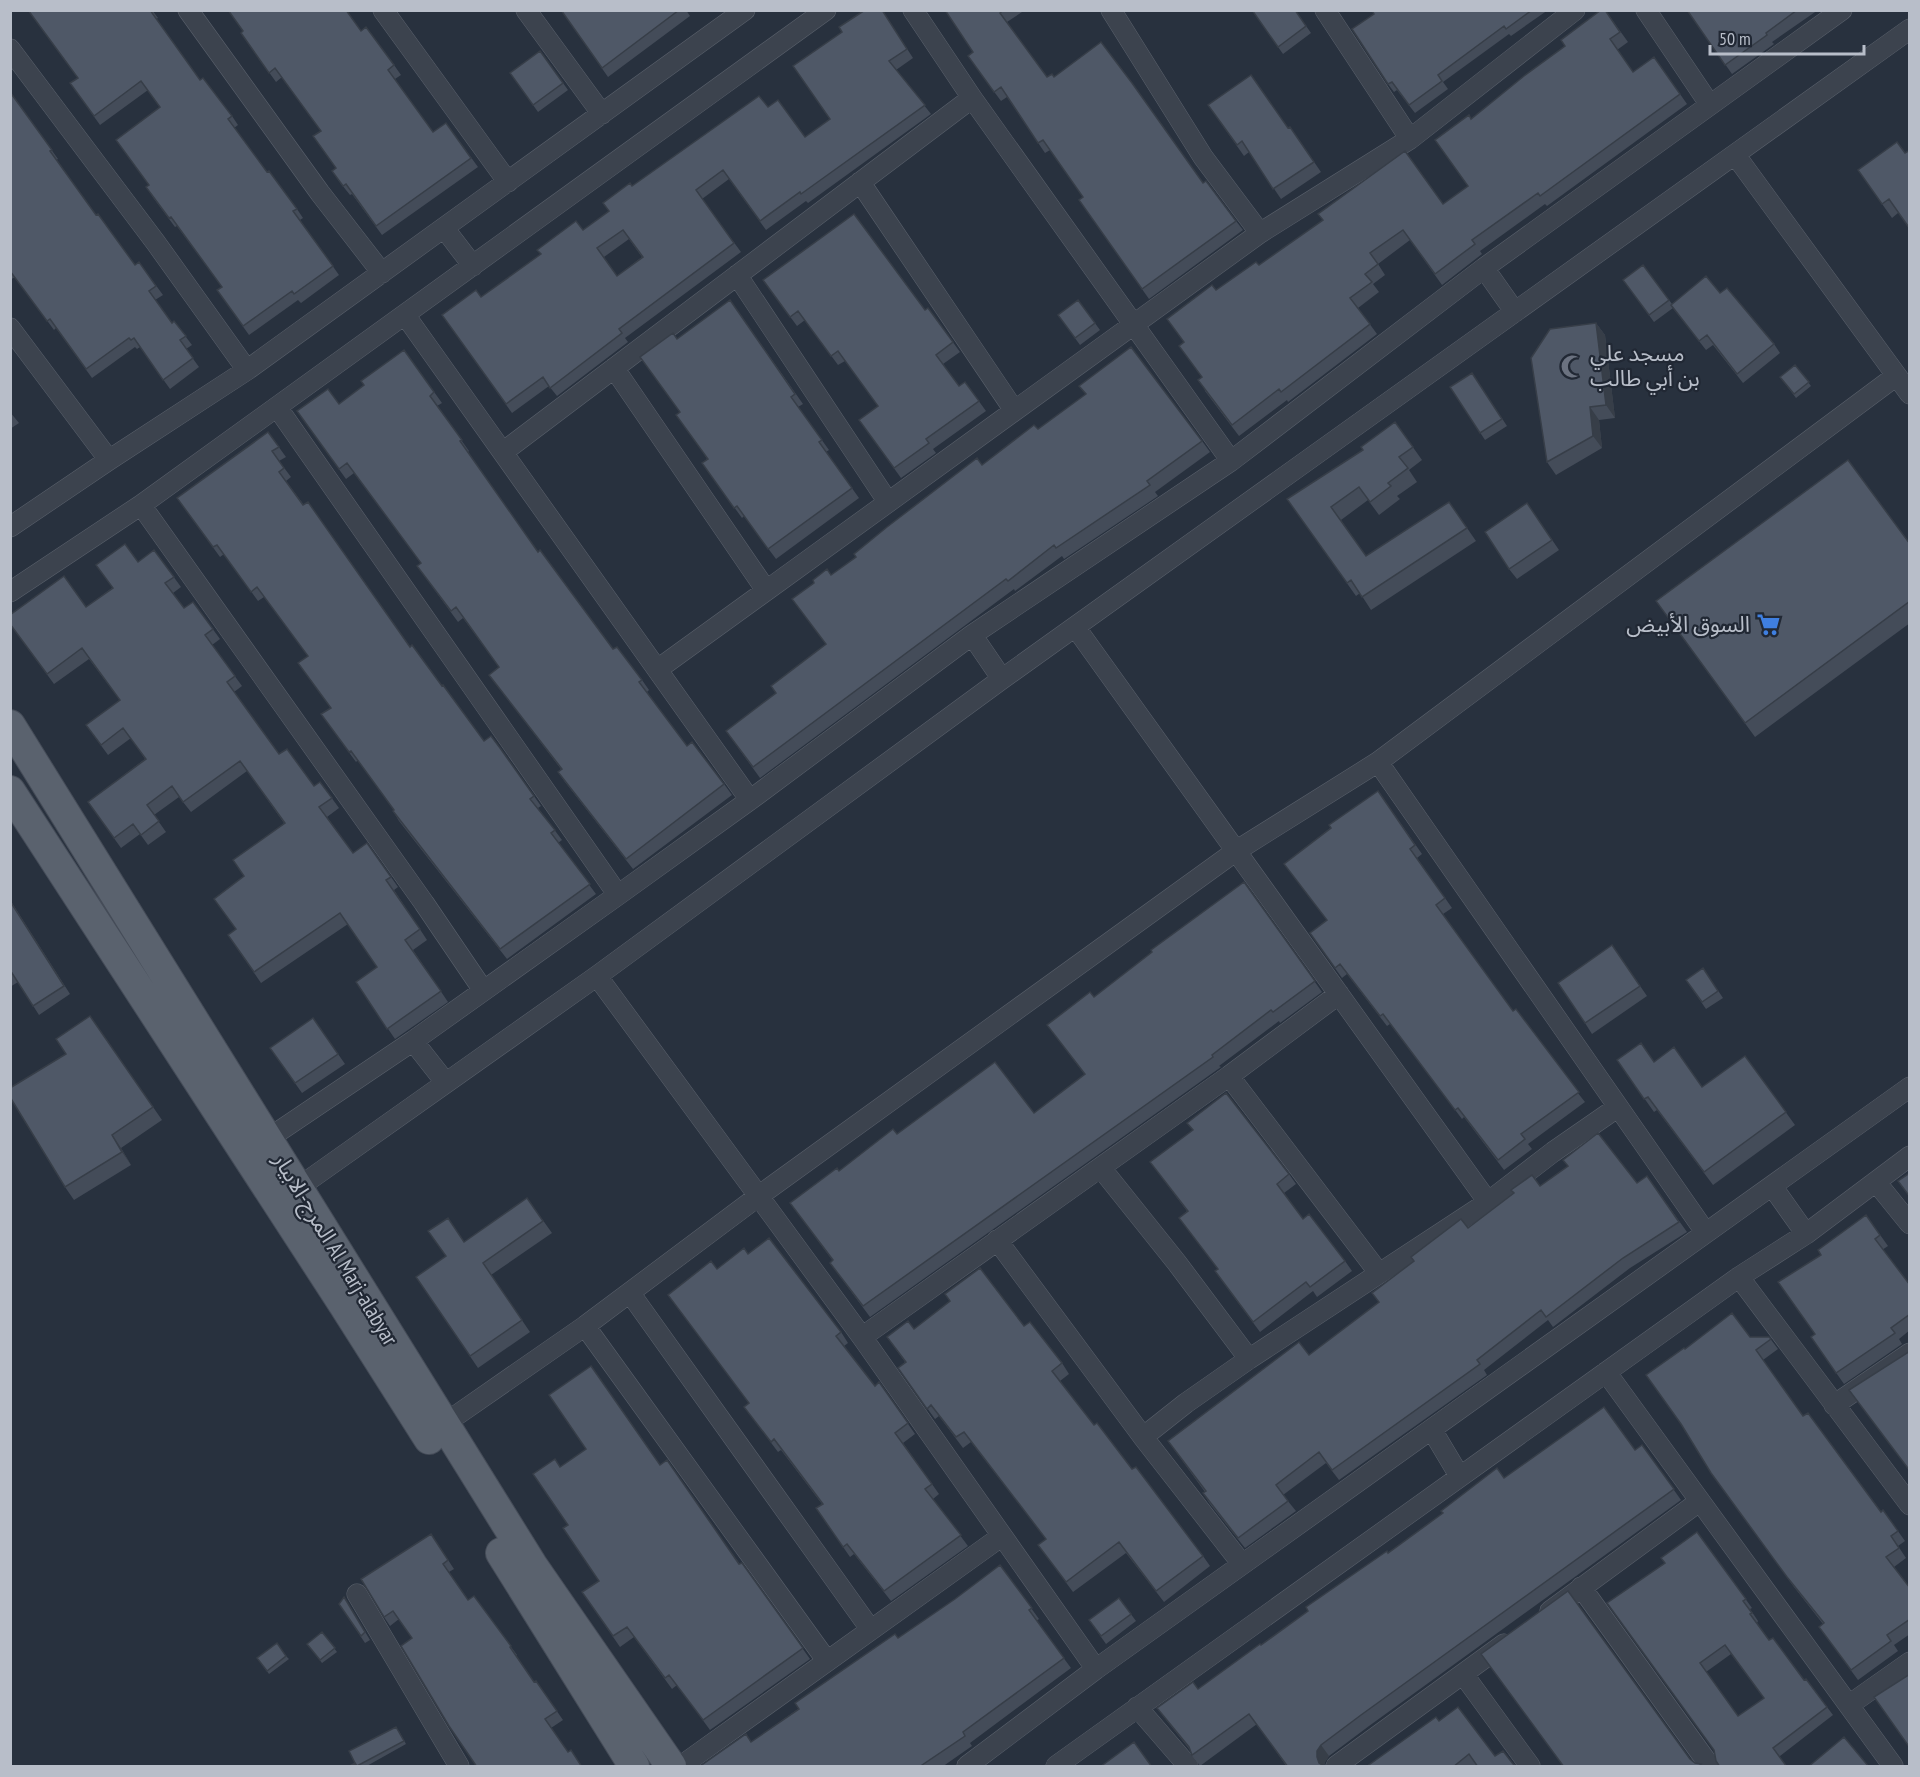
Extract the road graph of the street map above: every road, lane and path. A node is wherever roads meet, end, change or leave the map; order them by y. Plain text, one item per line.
1 (188, 10) edge
2 (383, 10) edge
3 (526, 10) edge
4 (745, 10) edge
5 (826, 10) edge
6 (913, 10) edge
7 (1111, 10) edge
8 (1325, 10) edge
9 (1575, 10) edge
10 (1646, 10) edge
11 (1842, 10) edge
12 (724, 16) edge
13 (1910, 29) edge
14 (10, 49) edge
15 (972, 98) junction
16 (1710, 105) junction
17 (602, 114) junction
18 (1410, 139) junction
19 (1736, 156) junction
20 (508, 182) junction
21 (860, 182) junction
22 (444, 228) junction
23 (1260, 233) junction
24 (473, 266) junction
25 (1484, 268) junction
26 (382, 273) junction
27 (737, 275) junction
28 (1515, 312) junction
29 (405, 315) junction
30 (1132, 325) junction
31 (10, 328) edge
32 (614, 368) junction
33 (247, 370) junction
34 (1896, 376) junction
35 (1910, 394) edge
36 (277, 407) junction
37 (1014, 410) junction
38 (503, 452) junction
39 (109, 460) junction
40 (1231, 461) junction
41 (888, 502) junction
42 (141, 505) junction
43 (10, 527) edge
44 (766, 590) junction
45 (10, 592) edge
46 (1076, 628) junction
47 (972, 635) junction
48 (658, 669) junction
49 (1002, 679) junction
50 (10, 725) edge
51 (1378, 762) junction
52 (10, 792) edge
53 (750, 800) junction
54 (1236, 851) junction
55 (618, 895) junction
56 (597, 976) junction
57 (483, 990) junction
58 (1339, 994) junction
59 (413, 1041) junction
60 (1229, 1076) junction
61 (446, 1083) junction
62 (1910, 1087) edge
63 (1618, 1107) junction
64 (269, 1138) junction
65 (1910, 1156) edge
66 (1101, 1168) junction
67 (1876, 1182) junction
68 (1772, 1186) junction
69 (299, 1187) junction
70 (760, 1195) junction
71 (1488, 1202) junction
72 (1910, 1224) edge
73 (1706, 1233) junction
74 (1806, 1234) junction
75 (997, 1240) junction
76 (1378, 1274) junction
77 (1739, 1277) junction
78 (630, 1293) junction
79 (585, 1326) junction
80 (862, 1337) junction
81 (1910, 1353) edge
82 (1249, 1359) junction
83 (1606, 1372) junction
84 (1834, 1405) junction
85 (444, 1424) junction
86 (1432, 1430) junction
87 (1143, 1437) junction
88 (1460, 1477) junction
89 (1700, 1501) junction
90 (1910, 1504) edge
91 (1002, 1536) junction
92 (1242, 1564) junction
93 (1581, 1587) junction
94 (357, 1594) dead end
95 (1536, 1621) edge
96 (871, 1630) junction
97 (1518, 1634) edge
98 (826, 1661) junction
99 (1910, 1662) edge
100 (1096, 1670) junction
101 (1463, 1674) junction
102 (1849, 1705) junction
103 (1137, 1707) junction
104 (1345, 1764) edge
105 (459, 1767) edge
106 (634, 1767) edge
107 (671, 1767) edge
108 (681, 1767) edge
109 (967, 1767) edge
110 (1056, 1767) edge
111 (1188, 1767) edge
112 (1530, 1767) edge
113 (1710, 1767) edge
114 (1893, 1767) edge

1 - 26 street
2 - 20 street
3 - 17 street
4 - 12 street
5 - 24 street
6 - 15 street
7 - 23 street
8 - 18 street
9 - 18 street
10 - 16 street
11 - 16 street
12 - 17 street
13 - 19 street
14 - 33 street
15 - 21 street
15 - 30 street
16 - 25 street
17 - 20 street
18 - 23 street
19 - 28 street
19 - 34 street
20 - 22 street
21 - 27 street
21 - 37 street
22 - 24 street
22 - 26 street
23 - 30 street
24 - 29 street
25 - 28 street
25 - 40 street
26 - 33 street
27 - 32 street
27 - 41 street
28 - 46 street
29 - 36 street
29 - 38 street
30 - 37 street
30 - 40 street
31 - 39 street
32 - 38 street
32 - 44 street
33 - 39 street
34 - 35 street
34 - 51 street
36 - 42 street
36 - 55 street
37 - 41 street
38 - 48 street
39 - 43 street
40 - 47 street
41 - 44 street
42 - 45 street
42 - 57 street
44 - 48 street
46 - 49 street
46 - 54 street
47 - 49 street
47 - 53 street
48 - 53 street
49 - 56 street
50 - 64 main road, المرج-الابيار Al Marj-alabyar
51 - 54 street
51 - 63 street
52 - 106 main road, المرج-الابيار Al Marj-alabyar
53 - 55 street
54 - 58 street
54 - 70 street
55 - 57 street
56 - 61 street
56 - 70 street
57 - 59 street
58 - 60 street
58 - 71 street
59 - 61 street
59 - 64 street
60 - 66 street
60 - 76 street
61 - 69 street
62 - 68 street
63 - 71 street
63 - 73 street
64 - 69 main road, المرج-الابيار Al Marj-alabyar
65 - 67 street
66 - 75 street
66 - 82 street
67 - 72 street
67 - 74 street
68 - 73 street
68 - 74 street
69 - 85 main road, المرج-الابيار Al Marj-alabyar
70 - 78 street
70 - 80 street
71 - 76 street
73 - 86 street
74 - 77 street
75 - 80 street
75 - 87 street
76 - 82 street
77 - 83 street
77 - 84 street
78 - 79 street
78 - 96 street
79 - 85 street
79 - 98 street
80 - 91 street
81 - 84 street
82 - 87 street
83 - 88 street
83 - 89 street
84 - 90 street
85 - 107 main road, المرج-الابيار Al Marj-alabyar
86 - 88 street
86 - 92 street
87 - 92 street
88 - 103 street
89 - 93 street
89 - 102 street
91 - 96 street
91 - 100 street
92 - 100 street
93 - 95 street
93 - 113 street
94 - 105 street
96 - 98 street
97 - 101 street
98 - 108 street
99 - 102 street
100 - 109 street
101 - 104 street
101 - 112 street
102 - 114 street
103 - 110 street
103 - 111 street

